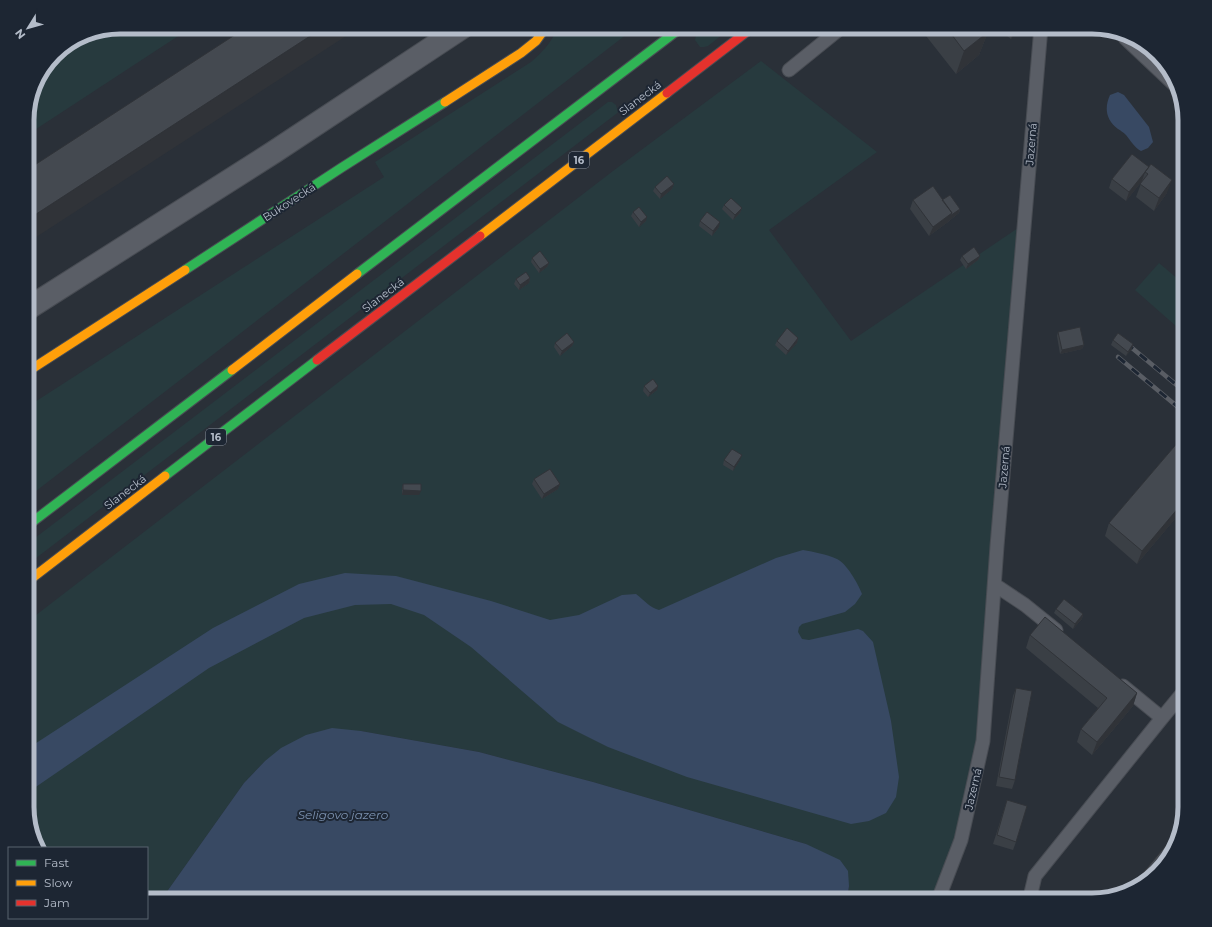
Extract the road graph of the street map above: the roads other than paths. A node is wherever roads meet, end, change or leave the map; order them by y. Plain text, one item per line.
1 (452, 34) edge
2 (541, 34) edge
3 (673, 34) edge
4 (744, 34) edge
5 (833, 34) edge
6 (1040, 34) edge
7 (1146, 54) edge
8 (789, 70) dead end
9 (1165, 74) edge
10 (34, 305) edge
11 (34, 368) edge
12 (34, 521) edge
13 (34, 577) edge
14 (995, 585) junction
15 (1067, 640) edge
16 (1114, 679) edge
17 (1178, 699) edge
18 (1162, 718) junction
19 (941, 893) edge
20 (1031, 893) edge

1 - 10 street
2 - 11 main road, Bukovecká
3 - 12 main road
4 - 13 main road, Slanecká / 16
5 - 8 lane
6 - 14 lane, Jazerná
7 - 9 lane
14 - 15 lane
14 - 19 lane, Jazerná
16 - 18 lane
17 - 18 lane
18 - 20 lane

